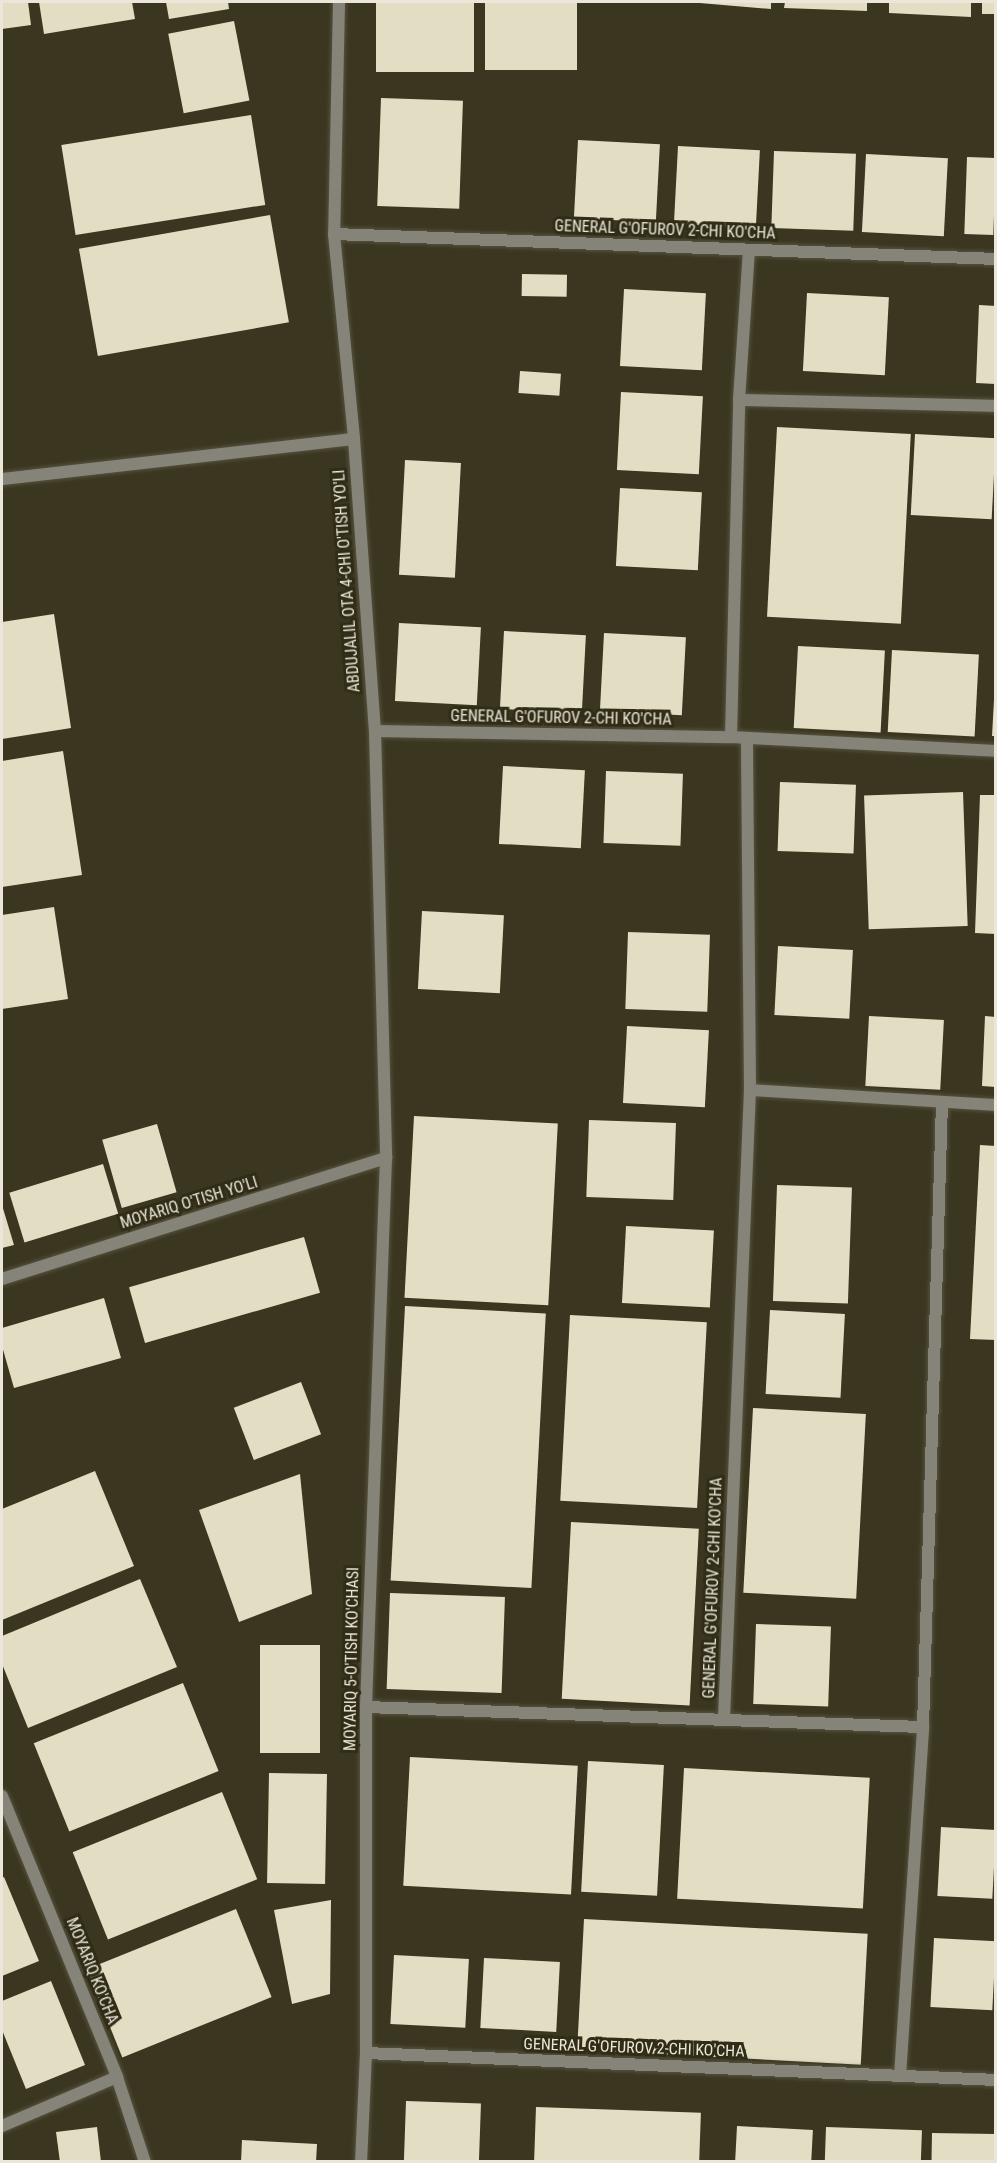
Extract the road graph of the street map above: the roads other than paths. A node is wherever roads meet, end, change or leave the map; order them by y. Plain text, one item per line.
1 (339, 2) edge
2 (334, 234) junction
3 (749, 250) junction
4 (996, 259) edge
5 (739, 400) junction
6 (996, 406) edge
7 (354, 439) junction
8 (2, 479) edge
9 (375, 731) junction
10 (731, 737) junction
11 (747, 738) junction
12 (996, 751) edge
13 (750, 1090) junction
14 (942, 1102) junction
15 (996, 1105) edge
16 (386, 1158) junction
17 (2, 1279) edge
18 (366, 1707) junction
19 (724, 1718) junction
20 (923, 1727) junction
21 (2, 1796) edge
22 (366, 2053) junction
23 (900, 2076) junction
24 (117, 2077) junction
25 (996, 2080) edge
26 (2, 2126) edge
27 (146, 2162) edge
28 (361, 2162) edge

1 - 2 street, ABDUJALIL OTA 4-CHI O'TISH YO'LI
2 - 3 street, GENERAL G'OFUROV 2-CHI KO'CHA
2 - 7 street, ABDUJALIL OTA 4-CHI O'TISH YO'LI
3 - 4 street, GENERAL G'OFUROV 2-CHI KO'CHA
3 - 5 street
5 - 6 street
5 - 10 street
7 - 8 street
7 - 9 street, ABDUJALIL OTA 4-CHI O'TISH YO'LI
9 - 10 street, GENERAL G'OFUROV 2-CHI KO'CHA
9 - 16 street, ABDUJALIL OTA 4-CHI O'TISH YO'LI
10 - 11 street, GENERAL G'OFUROV 2-CHI KO'CHA
11 - 12 street, GENERAL G'OFUROV 2-CHI KO'CHA
11 - 13 street, GENERAL G'OFUROV 2-CHI KO'CHA
13 - 14 street
13 - 19 street, GENERAL G'OFUROV 2-CHI KO'CHA
14 - 15 street
14 - 20 street
16 - 17 street, MOYARIQ O'TISH YO'LI
16 - 18 street, MOYARIQ 5-O'TISH KO'CHASI
18 - 19 street
18 - 22 street, MOYARIQ 5-O'TISH KO'CHASI
19 - 20 street, GENERAL G'OFUROV 2-CHI KO'CHA
20 - 23 street
21 - 24 street, MOYARIQ KO'CHA
22 - 23 street, GENERAL G'OFUROV 2-CHI KO'CHA
22 - 28 street, MOYARIQ 5-O'TISH KO'CHASI
23 - 25 street, GENERAL G'OFUROV 2-CHI KO'CHA
24 - 26 street
24 - 27 street, MOYARIQ KO'CHA

